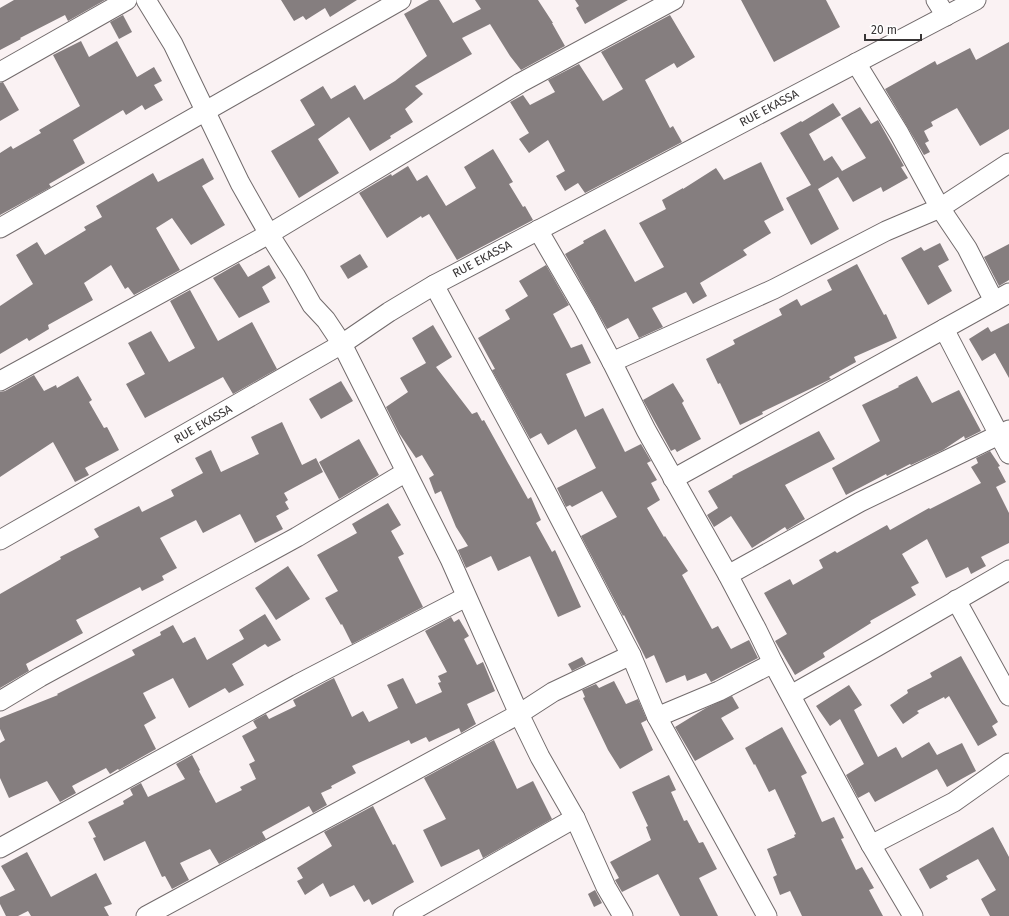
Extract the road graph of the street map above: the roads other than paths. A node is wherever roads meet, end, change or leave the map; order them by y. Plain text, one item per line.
1 (127, 0) edge
2 (146, 0) edge
3 (401, 0) edge
4 (674, 0) edge
5 (936, 0) edge
6 (976, 0) edge
7 (946, 16) junction
8 (856, 63) junction
9 (0, 72) edge
10 (205, 112) junction
11 (1009, 163) edge
12 (940, 208) junction
13 (0, 228) edge
14 (538, 230) junction
15 (269, 234) junction
16 (434, 285) junction
17 (1001, 297) edge
18 (944, 329) junction
19 (342, 344) junction
20 (612, 362) junction
21 (0, 381) edge
22 (1004, 433) edge
23 (1009, 454) edge
24 (406, 472) junction
25 (673, 479) junction
26 (0, 540) edge
27 (1009, 570) edge
28 (728, 575) junction
29 (466, 597) junction
30 (956, 600) junction
31 (631, 655) junction
32 (773, 663) junction
33 (791, 695) junction
34 (1009, 696) edge
35 (0, 700) edge
36 (519, 714) junction
37 (657, 717) junction
38 (1009, 763) edge
39 (575, 818) junction
40 (872, 845) junction
41 (0, 848) edge
42 (146, 916) edge
43 (403, 916) edge
44 (623, 916) edge
45 (766, 916) edge
46 (913, 916) edge

1 - 9 street
2 - 10 street
3 - 10 street
4 - 15 street
5 - 7 street
6 - 7 street, RUE EKASSA
7 - 8 street, RUE EKASSA
8 - 12 street
8 - 14 street, RUE EKASSA
10 - 13 street
10 - 15 street
11 - 12 street
12 - 17 street
12 - 20 street
14 - 16 street, RUE EKASSA
14 - 20 street
15 - 19 street
15 - 21 street
16 - 19 street, RUE EKASSA
16 - 31 street
17 - 18 street
18 - 22 street
18 - 25 street
19 - 24 street
19 - 26 street, RUE EKASSA
20 - 25 street
22 - 23 street
22 - 28 street
24 - 29 street
24 - 35 street
25 - 28 street
27 - 30 street
28 - 32 street
29 - 36 street
29 - 41 street
30 - 33 street
30 - 34 street
31 - 36 street
31 - 37 street
32 - 33 street
32 - 37 street
33 - 40 street
36 - 39 street
36 - 42 street
37 - 45 street
38 - 40 street
39 - 43 street
39 - 44 street
40 - 46 street

